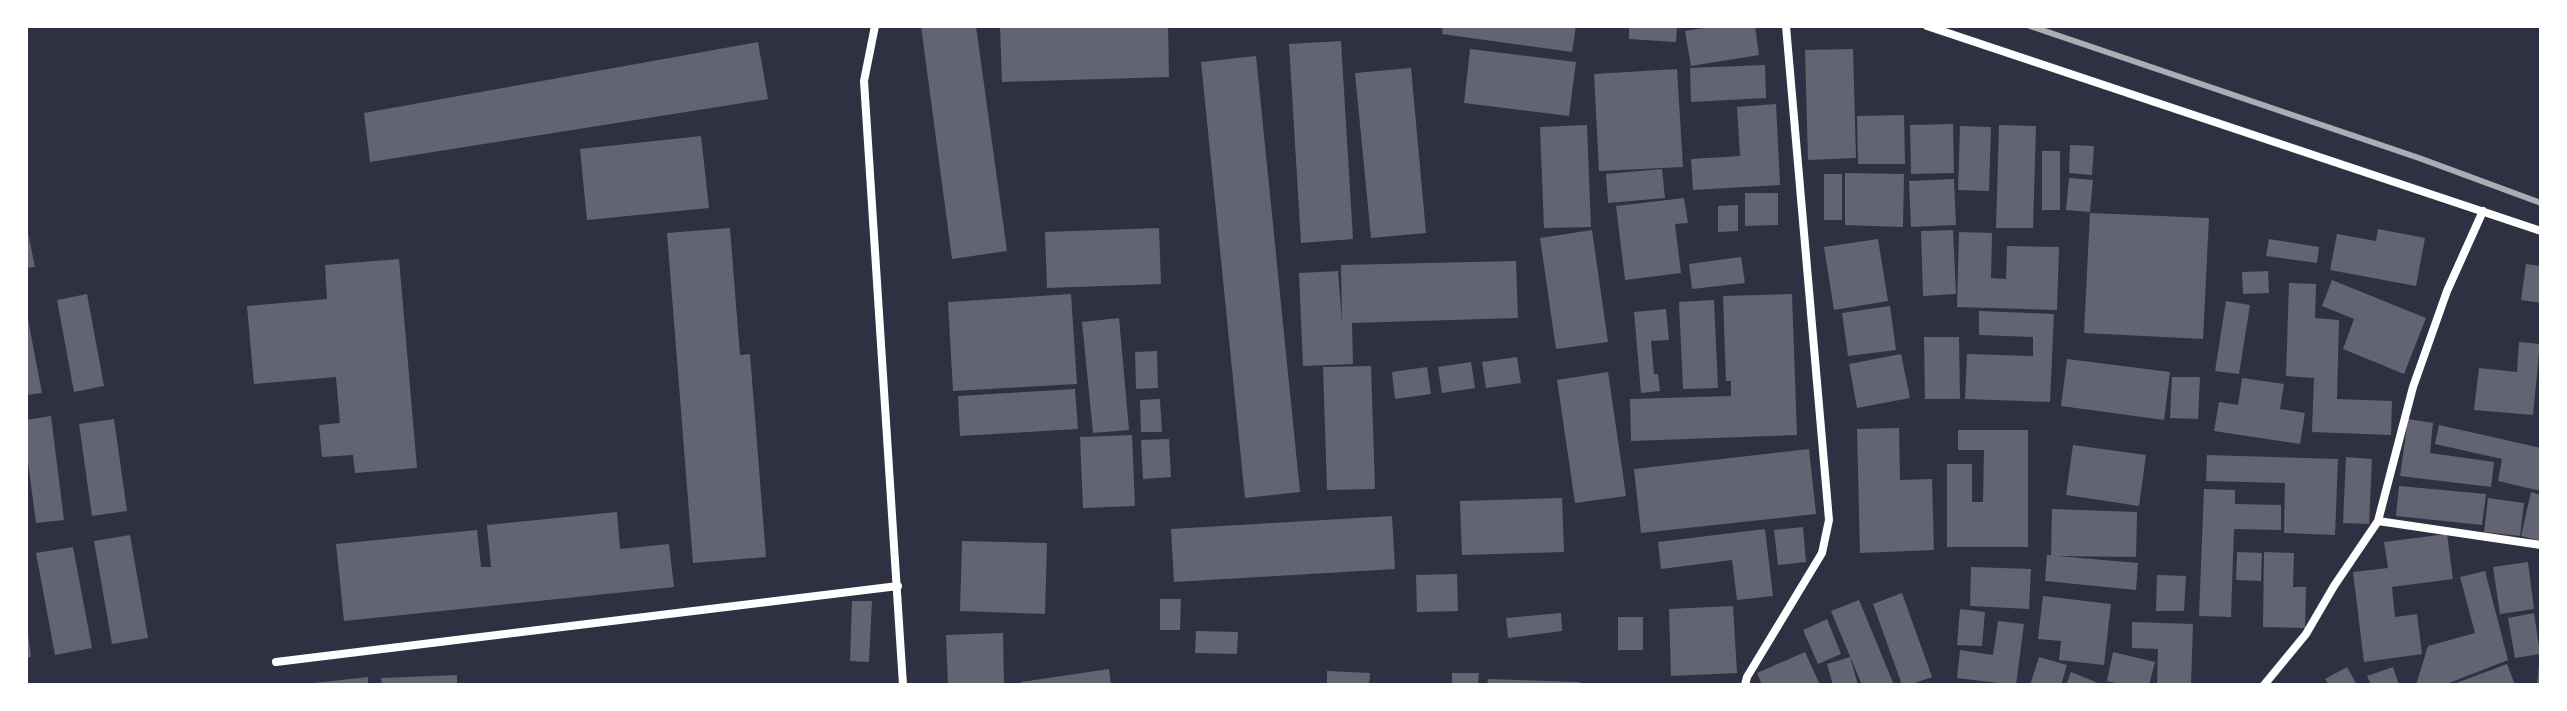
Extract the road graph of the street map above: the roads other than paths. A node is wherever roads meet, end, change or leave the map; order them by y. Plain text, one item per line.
1 (875, 26) edge
2 (1786, 26) edge
3 (1927, 26) edge
4 (2483, 211) junction
5 (2541, 231) edge
6 (2378, 521) junction
7 (2541, 545) edge
8 (898, 586) junction
9 (276, 662) dead end
10 (903, 685) edge
11 (1745, 685) edge
12 (2264, 685) edge

1 - 8 street
2 - 11 street
3 - 4 street
4 - 5 street
4 - 6 street
6 - 7 street
6 - 12 street
8 - 9 street
8 - 10 street

